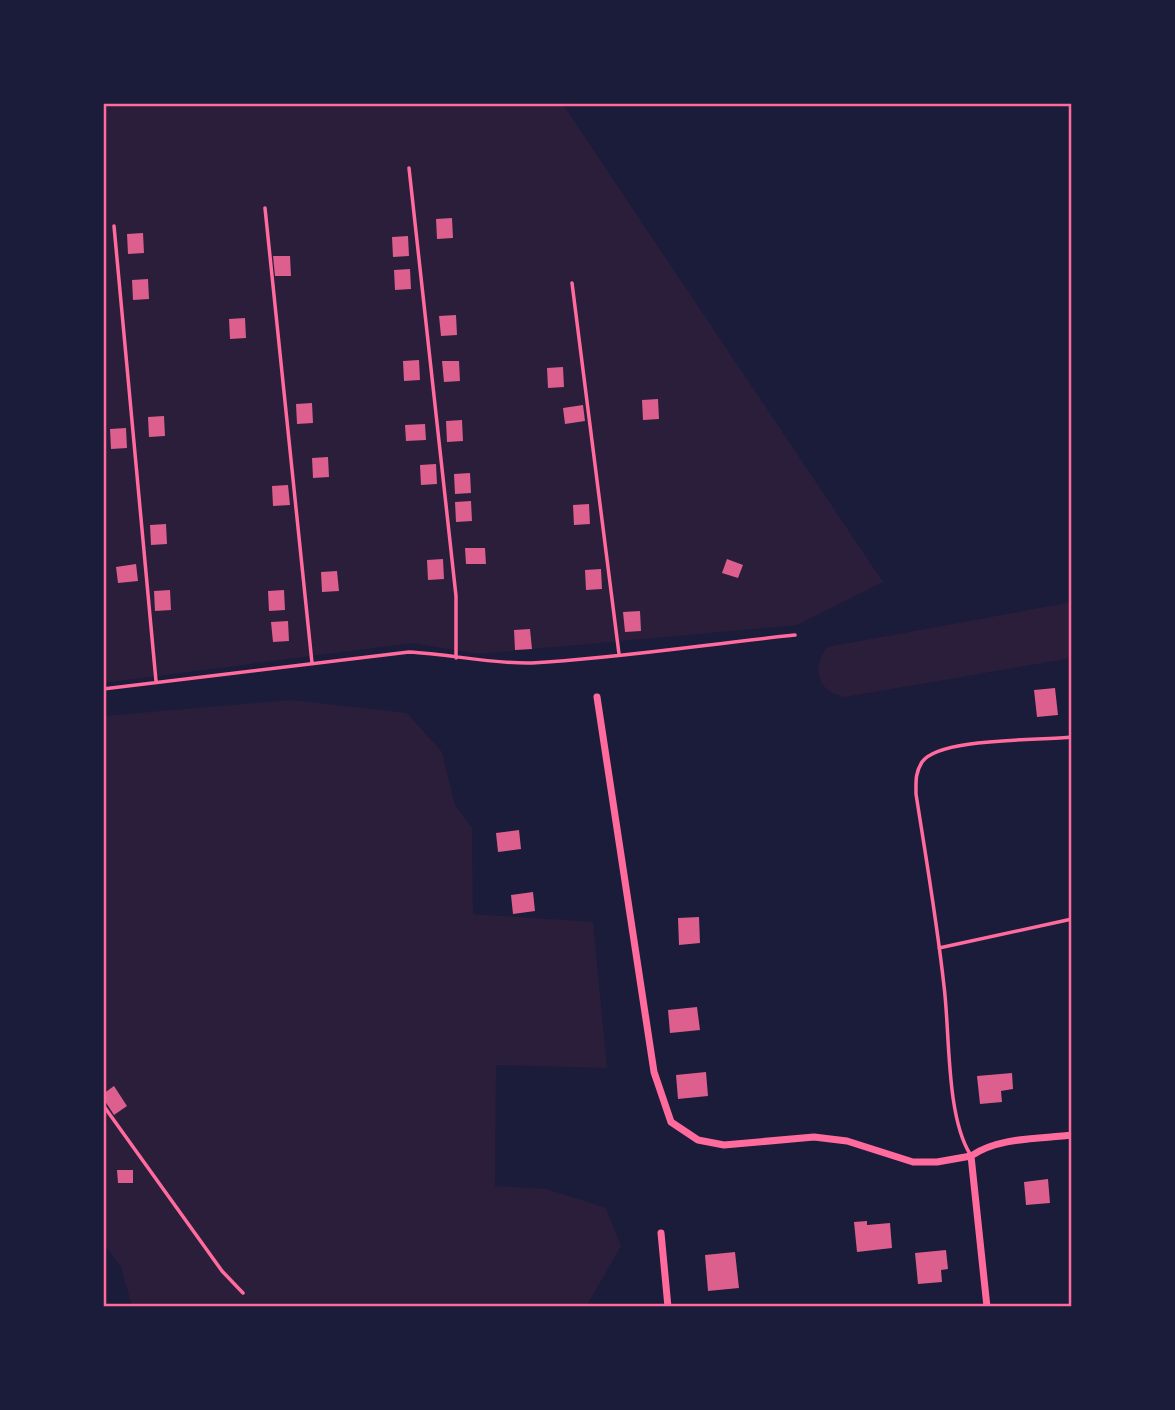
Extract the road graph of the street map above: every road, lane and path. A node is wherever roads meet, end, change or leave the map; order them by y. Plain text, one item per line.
1 (409, 168) dead end
2 (265, 208) dead end
3 (114, 226) dead end
4 (572, 284) dead end
5 (795, 635) dead end
6 (619, 654) junction
7 (456, 659) junction
8 (313, 663) junction
9 (156, 681) junction
10 (103, 689) edge
11 (597, 697) dead end
12 (1072, 737) edge
13 (1072, 919) edge
14 (939, 948) junction
15 (103, 1105) edge
16 (1072, 1135) edge
17 (971, 1156) junction
18 (661, 1233) dead end
19 (243, 1293) dead end
20 (668, 1307) edge
21 (987, 1307) edge

1 - 7 lane
2 - 8 lane
3 - 9 lane
4 - 6 lane
5 - 6 lane
6 - 7 lane
7 - 8 lane
8 - 9 lane
9 - 10 lane
11 - 17 street
12 - 14 lane
13 - 14 lane
14 - 17 lane
15 - 19 lane
16 - 17 street
17 - 21 street
18 - 20 street

